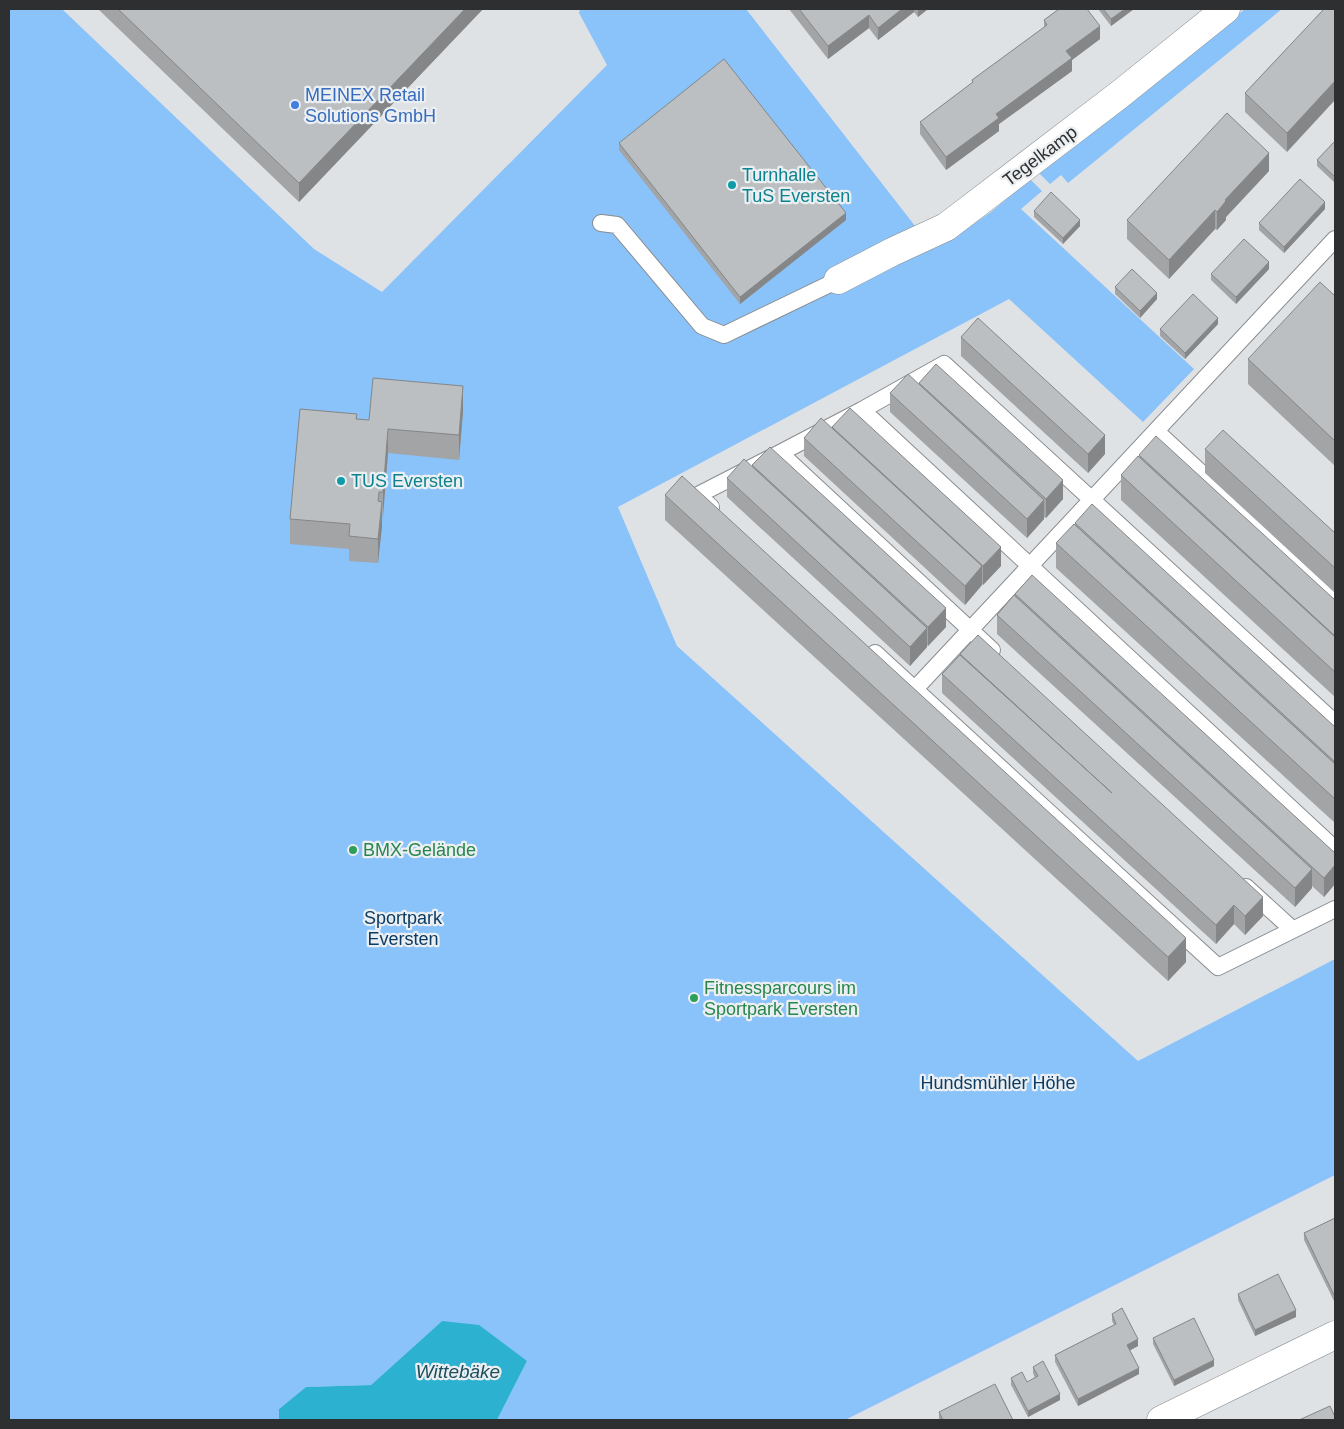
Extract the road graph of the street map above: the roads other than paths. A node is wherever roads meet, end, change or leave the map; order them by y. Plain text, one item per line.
1 (1226, 9) edge
2 (601, 223) dead end
3 (1335, 238) edge
4 (838, 280) joint
5 (862, 410) junction
6 (1156, 431) junction
7 (780, 453) junction
8 (1092, 500) junction
9 (720, 514) edge
10 (1030, 567) junction
11 (1335, 597) edge
12 (970, 630) junction
13 (865, 644) edge
14 (1006, 663) edge
15 (915, 689) junction
16 (1335, 723) edge
17 (1335, 849) edge
18 (1236, 876) edge
19 (1335, 909) edge
20 (1293, 930) junction
21 (1335, 1335) edge
22 (1161, 1420) edge

1 - 4 street, Tegelkamp
2 - 4 lane
3 - 6 lane
5 - 7 lane
5 - 8 lane
5 - 10 lane
6 - 8 lane
6 - 11 lane
7 - 9 lane
7 - 12 lane
8 - 10 lane
8 - 16 lane
10 - 12 lane
10 - 17 lane
12 - 14 lane
12 - 15 lane
13 - 15 lane
15 - 20 lane
18 - 20 lane
19 - 20 lane
21 - 22 street

